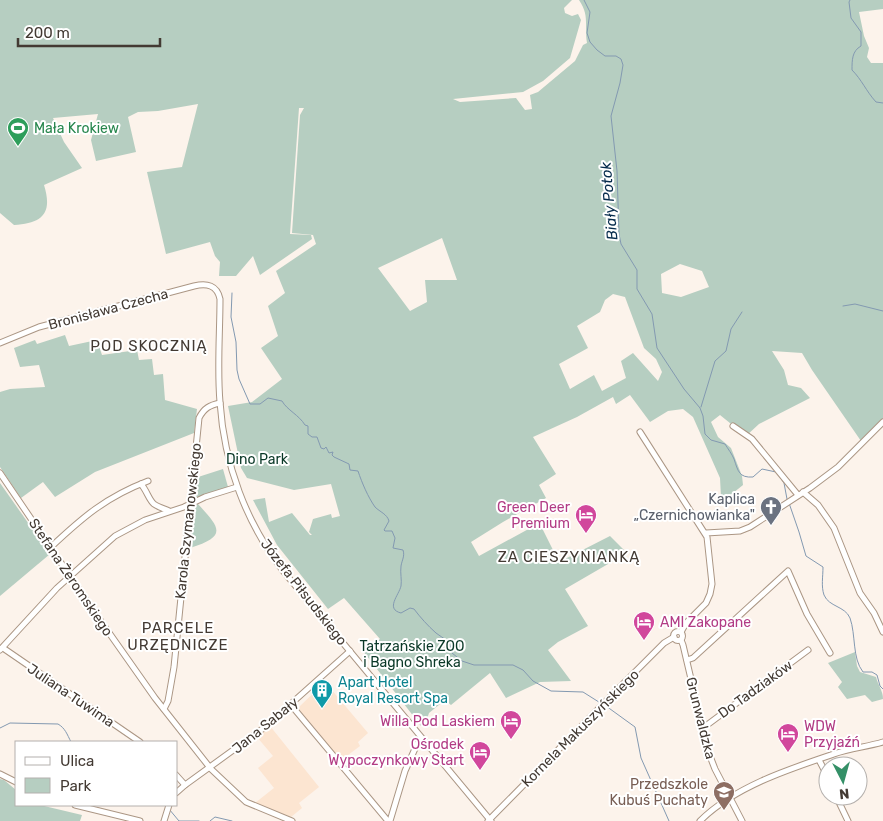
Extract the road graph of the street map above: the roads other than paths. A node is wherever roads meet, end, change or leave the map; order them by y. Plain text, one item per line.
1 (216, 289) joint
2 (1, 341) edge
3 (220, 403) junction
4 (883, 422) edge
5 (733, 426) dead end
6 (640, 432) dead end
7 (0, 473) edge
8 (148, 481) dead end
9 (141, 484) junction
10 (237, 487) junction
11 (800, 494) junction
12 (190, 504) junction
13 (170, 511) junction
14 (706, 533) junction
15 (51, 547) junction
16 (70, 577) junction
17 (681, 632) junction
18 (883, 632) edge
19 (674, 637) junction
20 (681, 640) junction
21 (1, 649) edge
22 (808, 650) dead end
23 (350, 651) junction
24 (830, 653) dead end
25 (687, 660) junction
26 (291, 705) junction
27 (164, 709) junction
28 (702, 727) junction
29 (422, 738) junction
30 (139, 741) edge
31 (883, 742) edge
32 (830, 756) edge
33 (818, 760) edge
34 (210, 767) junction
35 (0, 774) edge
36 (178, 777) edge
37 (15, 782) edge
38 (185, 784) junction
39 (178, 791) edge
40 (729, 797) junction
41 (79, 806) edge
42 (169, 806) edge
43 (841, 806) edge
44 (489, 820) edge
45 (140, 821) edge
46 (164, 821) edge
47 (292, 821) edge
48 (389, 821) edge
49 (700, 821) edge
50 (742, 821) edge
51 (848, 821) edge

1 - 2 street, Bronisława Czecha
1 - 3 street, Józefa Piłsudskiego
3 - 10 street, Józefa Piłsudskiego
3 - 12 street, Karola Szymanowskiego
4 - 11 street
5 - 11 street
6 - 14 street
7 - 15 street, Stefana Żeromskiego
8 - 9 street
9 - 13 street
9 - 15 street
10 - 12 street
10 - 23 street, Józefa Piłsudskiego
11 - 14 street
11 - 18 street
12 - 13 street
12 - 27 street, Karola Szymanowskiego
13 - 16 street
14 - 17 street
15 - 16 street, Stefana Żeromskiego
16 - 21 street
16 - 27 street, Stefana Żeromskiego
17 - 19 street
17 - 20 street
19 - 20 street
19 - 44 street, Kornela Makuszyńskiego
20 - 25 street, Grunwaldzka
21 - 30 street, Juliana Tuwima
22 - 28 street, Do Tadziaków
23 - 26 street, Jana Sabały
23 - 29 street, Józefa Piłsudskiego
24 - 25 street
25 - 28 street, Grunwaldzka
26 - 34 street, Jana Sabały
26 - 48 street
27 - 34 street, Stefana Żeromskiego
28 - 40 street, Grunwaldzka
29 - 44 street, Józefa Piłsudskiego
29 - 48 street
31 - 32 street
33 - 40 street
34 - 38 street, Jana Sabały
34 - 47 street, Stefana Żeromskiego
35 - 37 street
36 - 38 street
38 - 39 street, Jana Sabały
40 - 49 street
40 - 50 street, Grunwaldzka
41 - 45 street
42 - 46 street
43 - 51 street

